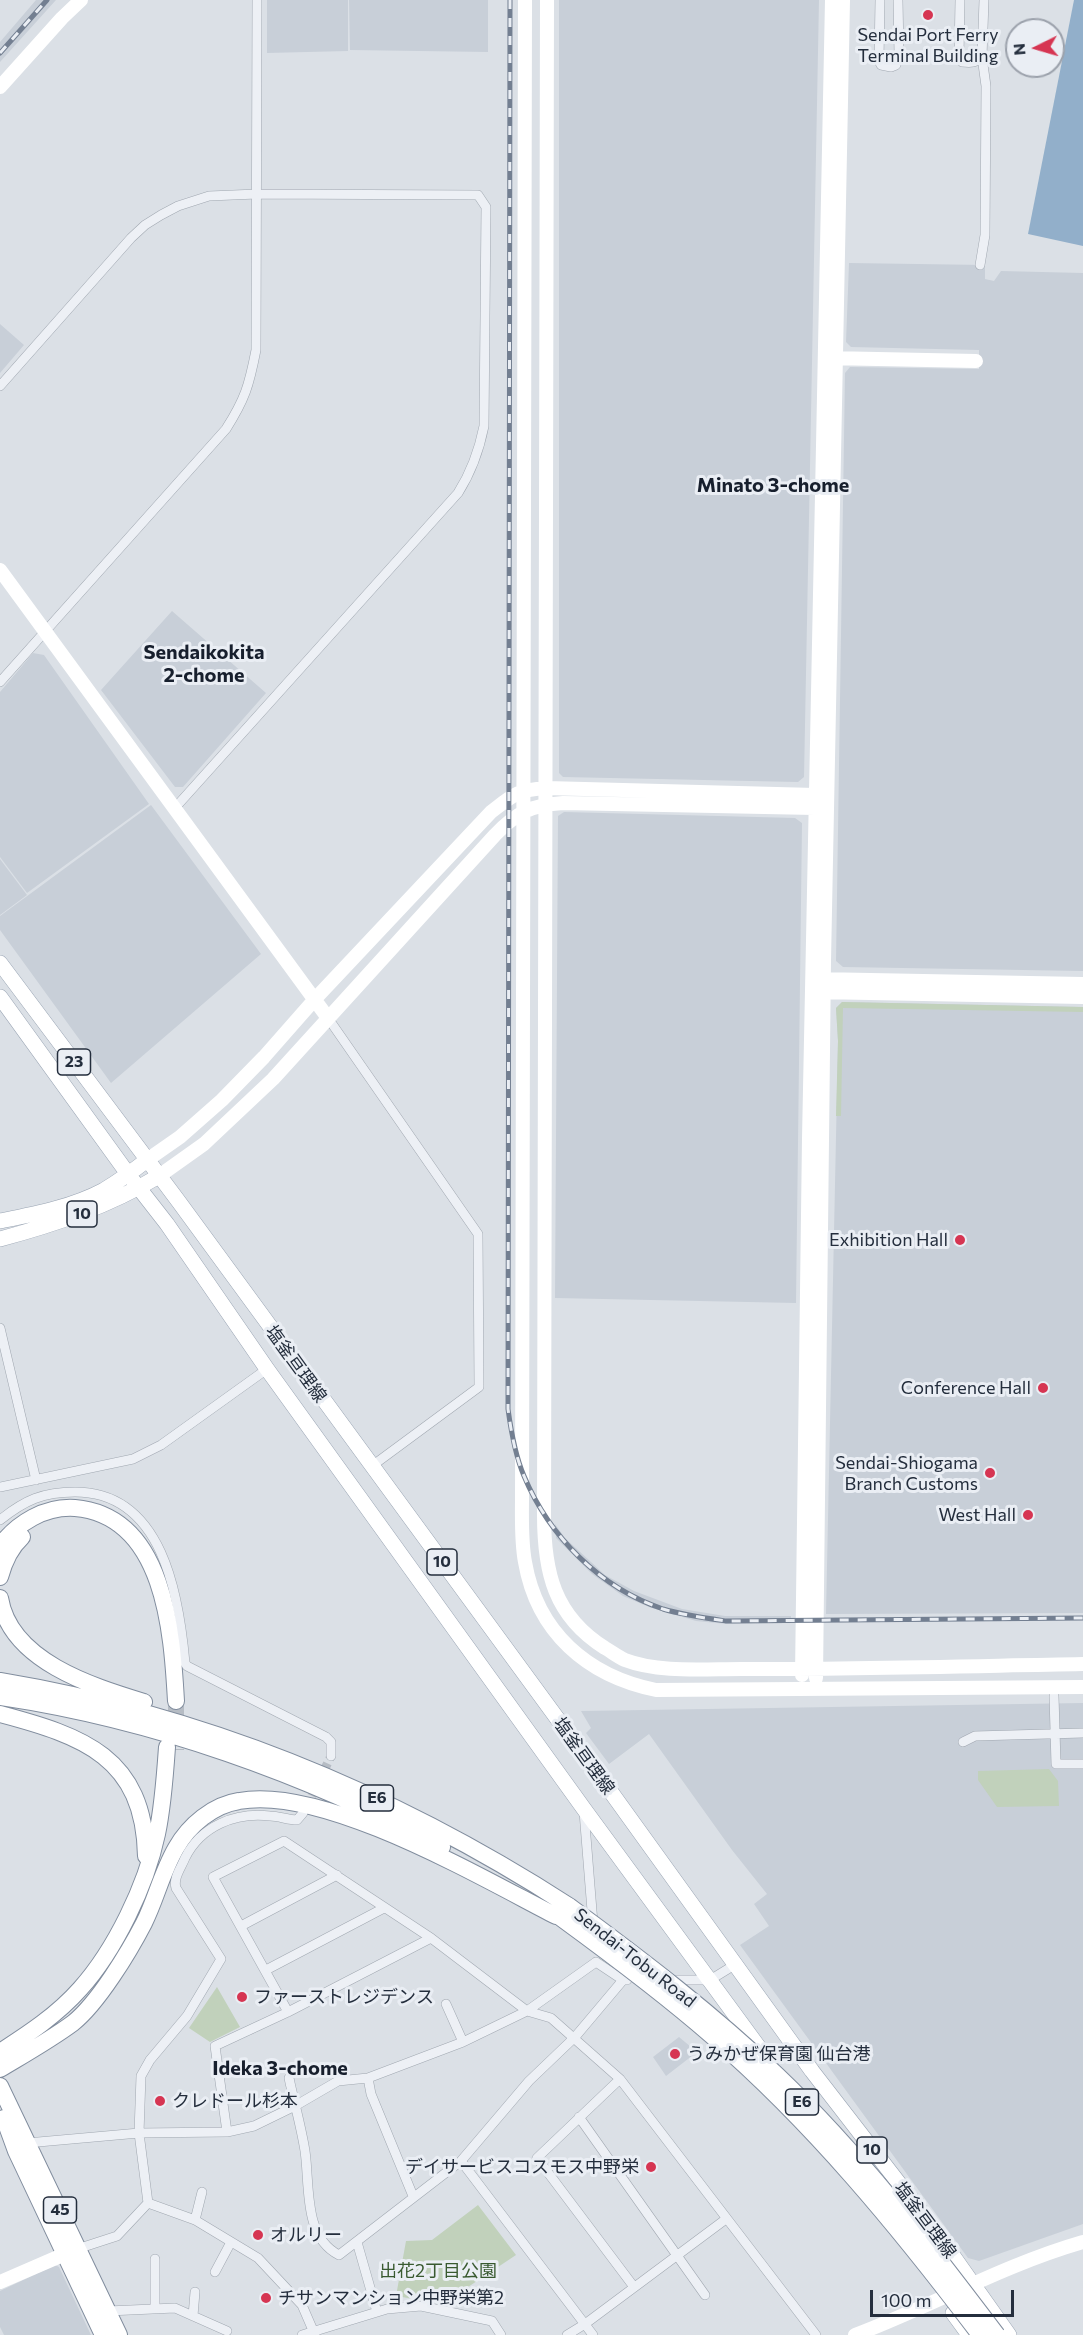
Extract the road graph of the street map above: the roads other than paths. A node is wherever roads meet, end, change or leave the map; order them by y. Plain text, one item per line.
1 (81, 0) edge
2 (257, 0) edge
3 (525, 0) edge
4 (547, 0) edge
5 (831, 0) edge
6 (843, 0) edge
7 (880, 0) edge
8 (898, 0) edge
9 (960, 0) edge
10 (984, 0) edge
11 (982, 57) junction
12 (0, 87) edge
13 (257, 194) junction
14 (980, 265) dead end
15 (829, 358) junction
16 (976, 361) dead end
17 (0, 386) edge
18 (0, 570) edge
19 (45, 632) junction
20 (0, 682) edge
21 (546, 788) junction
22 (525, 789) junction
23 (819, 802) junction
24 (546, 804) junction
25 (174, 809) junction
26 (524, 810) junction
27 (0, 963) edge
28 (1083, 984) edge
29 (818, 986) junction
30 (0, 997) edge
31 (1083, 997) edge
32 (315, 999) junction
33 (328, 1018) junction
34 (147, 1160) junction
35 (128, 1174) junction
36 (159, 1176) junction
37 (139, 1188) junction
38 (0, 1221) edge
39 (0, 1239) edge
40 (0, 1328) edge
41 (267, 1369) junction
42 (372, 1466) junction
43 (36, 1480) junction
44 (0, 1487) edge
45 (0, 1520) edge
46 (0, 1546) edge
47 (0, 1577) edge
48 (0, 1598) edge
49 (1083, 1664) edge
50 (809, 1668) junction
51 (0, 1681) edge
52 (1083, 1687) edge
53 (809, 1689) junction
54 (1054, 1696) dead end
55 (0, 1697) edge
56 (0, 1714) edge
57 (1083, 1733) edge
58 (1055, 1734) junction
59 (171, 1738) junction
60 (963, 1742) dead end
61 (331, 1756) dead end
62 (1083, 1764) edge
63 (303, 1766) junction
64 (584, 1809) junction
65 (303, 1813) dead end
66 (146, 1869) junction
67 (337, 1875) junction
68 (156, 1890) junction
69 (384, 1908) junction
70 (562, 1914) junction
71 (241, 1926) junction
72 (431, 1938) junction
73 (596, 1962) junction
74 (736, 1964) junction
75 (266, 1970) junction
76 (623, 1980) junction
77 (710, 1980) junction
78 (446, 2004) dead end
79 (527, 2011) junction
80 (288, 2012) junction
81 (26, 2036) junction
82 (0, 2037) edge
83 (575, 2037) junction
84 (464, 2042) junction
85 (0, 2052) edge
86 (0, 2069) edge
87 (289, 2078) dead end
88 (368, 2078) junction
89 (620, 2079) junction
90 (0, 2086) edge
91 (295, 2106) junction
92 (0, 2111) edge
93 (579, 2117) junction
94 (4, 2131) edge
95 (226, 2132) junction
96 (140, 2133) junction
97 (27, 2143) junction
98 (460, 2161) junction
99 (201, 2192) dead end
100 (413, 2196) junction
101 (148, 2203) junction
102 (726, 2219) junction
103 (195, 2220) junction
104 (231, 2242) junction
105 (357, 2242) junction
106 (1083, 2242) edge
107 (72, 2251) junction
108 (677, 2255) junction
109 (155, 2259) dead end
110 (215, 2272) dead end
111 (0, 2282) edge
112 (972, 2284) junction
113 (634, 2287) junction
114 (195, 2292) dead end
115 (705, 2295) dead end
116 (943, 2299) junction
117 (155, 2309) junction
118 (108, 2311) junction
119 (376, 2312) junction
120 (193, 2316) junction
121 (585, 2324) junction
122 (227, 2331) dead end
123 (872, 2332) edge
124 (314, 2333) edge
125 (103, 2335) edge
126 (119, 2335) edge
127 (302, 2335) edge
128 (501, 2335) edge
129 (567, 2335) edge
130 (593, 2335) edge
131 (816, 2335) edge
132 (855, 2335) edge
133 (969, 2335) edge
134 (980, 2335) edge
135 (997, 2335) edge
136 (1009, 2335) edge

1 - 12 street
2 - 13 street
3 - 22 street
4 - 21 street
5 - 15 street
6 - 15 street
7 - 8 street
9 - 11 street
10 - 11 street
11 - 14 street
13 - 17 street
13 - 19 street
13 - 25 street
15 - 16 street
15 - 23 street
18 - 19 street
19 - 20 street
19 - 25 street
21 - 22 street
21 - 23 street
21 - 24 street
22 - 26 street
22 - 32 street
23 - 24 street
23 - 29 street
24 - 26 street
24 - 50 street
25 - 32 street
26 - 33 street
26 - 53 street
27 - 34 main road, 23
28 - 29 street
29 - 31 street
29 - 50 street
30 - 35 main road, 23
32 - 33 street
32 - 34 street
33 - 36 street
33 - 42 street
34 - 35 main road, 10
34 - 36 main road, 塩釜亘理線 / 10
35 - 37 main road, 塩釜亘理線 / 10
35 - 38 main road, 10
36 - 37 main road, 10
36 - 42 main road, 塩釜亘理線 / 10
37 - 39 main road, 10
37 - 41 main road, 塩釜亘理線 / 10
40 - 43 street
41 - 43 street
41 - 64 main road, 塩釜亘理線 / 10
42 - 74 main road, 塩釜亘理線 / 10
43 - 44 street
45 - 61 street
46 - 47 highway
48 - 63 highway
49 - 50 street
50 - 53 street
51 - 59 highway, E6
52 - 53 street
54 - 58 street
55 - 59 highway, E6
56 - 66 highway
57 - 58 street
58 - 60 street
58 - 62 street
59 - 63 highway, Sendai-Tobu Road / E6
59 - 66 highway
59 - 68 highway
59 - 70 highway, Sendai-Tobu Road / E6
63 - 70 highway, Sendai-Tobu Road / E6
64 - 73 street
64 - 77 main road, 塩釜亘理線 / 10
65 - 96 street
66 - 81 highway
67 - 69 street
67 - 71 street
67 - 71 street
68 - 70 highway
68 - 86 highway
69 - 72 street
69 - 75 street
70 - 134 highway, Sendai-Tobu Road / E6, bridge
70 - 135 highway, Sendai-Tobu Road / E6, bridge
71 - 75 street
72 - 79 street
72 - 80 street
73 - 76 street
73 - 79 street
74 - 77 street
74 - 112 main road, 塩釜亘理線 / 10
75 - 80 street
76 - 77 street
76 - 83 street
77 - 116 main road, 塩釜亘理線 / 10
78 - 84 street
79 - 83 street
79 - 84 street
80 - 95 street
81 - 82 highway
81 - 85 highway
83 - 89 street
83 - 98 street
84 - 88 street
87 - 91 street
88 - 91 street
88 - 100 street
89 - 93 street
89 - 102 street
90 - 97 highway, 45
91 - 95 street
91 - 105 street
92 - 94 highway, 45
93 - 108 street
93 - 113 street
94 - 107 highway, 45
95 - 96 street
96 - 97 street
96 - 101 street
97 - 107 highway, 45
98 - 100 street
98 - 121 street
99 - 103 street
100 - 105 street
101 - 103 street
101 - 107 street
102 - 108 street
102 - 131 street
103 - 104 street
104 - 110 street
104 - 124 street
105 - 119 street
106 - 112 street
107 - 111 street
107 - 118 highway, 45
107 - 125 highway, 45
108 - 113 street
108 - 115 street
109 - 117 street
112 - 116 street
112 - 136 main road, 塩釜亘理線 / 10
113 - 121 street
114 - 120 street
116 - 123 street
116 - 133 main road, 塩釜亘理線 / 10
117 - 118 street
117 - 120 street
118 - 126 highway, 45
119 - 124 street
119 - 128 street
120 - 122 street
121 - 129 street
121 - 130 street
123 - 132 street
124 - 127 street

